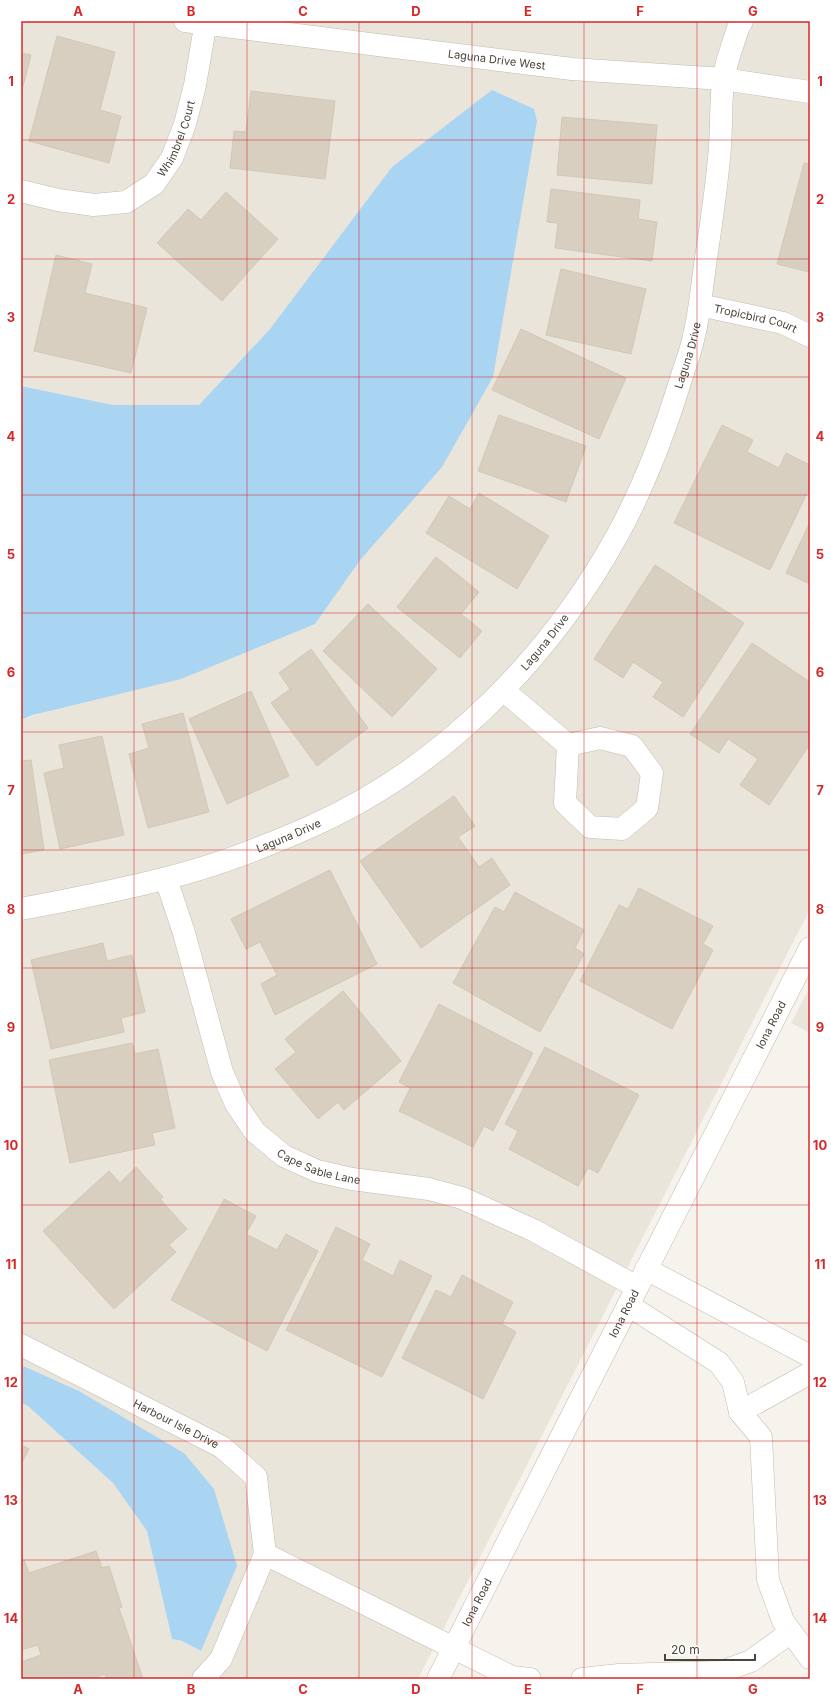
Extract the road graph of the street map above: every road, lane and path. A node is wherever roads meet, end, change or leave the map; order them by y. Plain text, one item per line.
1 (742, 21) edge
2 (199, 22) edge
3 (723, 79) junction
4 (810, 92) edge
5 (21, 190) edge
6 (700, 305) junction
7 (810, 336) edge
8 (503, 690) junction
9 (568, 745) junction
10 (166, 879) junction
11 (21, 909) edge
12 (810, 948) edge
13 (637, 1287) junction
14 (21, 1345) edge
15 (810, 1356) edge
16 (810, 1373) edge
17 (740, 1412) junction
18 (265, 1554) junction
19 (791, 1632) junction
20 (454, 1647) junction
21 (810, 1658) edge
22 (203, 1679) edge
23 (438, 1679) edge
24 (530, 1679) edge
25 (582, 1679) edge

1 - 3 street, Laguna Drive
2 - 3 street, Laguna Drive West
2 - 5 street, Whimbrel Court
3 - 4 street, Laguna Drive West
3 - 6 street, Laguna Drive
6 - 7 street, Tropicbird Court
6 - 8 street, Laguna Drive
8 - 9 street
8 - 10 street, Laguna Drive
9 - 9 street
10 - 11 street, Laguna Drive
10 - 13 street, Cape Sable Lane
12 - 13 street, Iona Road
13 - 15 street
13 - 17 street
13 - 20 street, Iona Road
14 - 18 street, Harbour Isle Drive
16 - 17 street
17 - 19 street
18 - 20 street
18 - 22 street, Harbour Isle Drive
19 - 21 street
19 - 25 street
20 - 23 street, Iona Road
20 - 24 street

